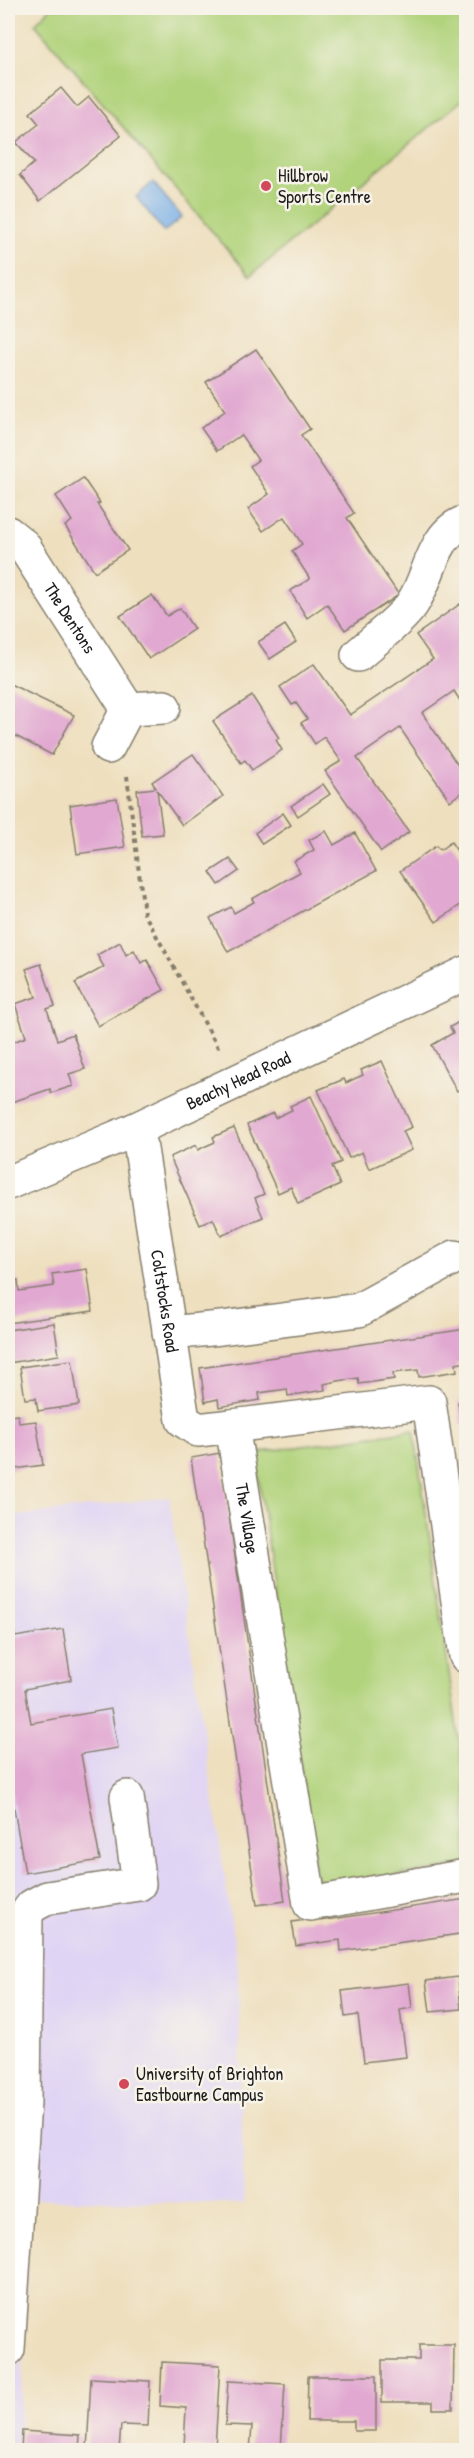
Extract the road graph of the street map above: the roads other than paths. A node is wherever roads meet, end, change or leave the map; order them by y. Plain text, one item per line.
1 (466, 522) edge
2 (8, 533) edge
3 (358, 655) dead end
4 (164, 707) dead end
5 (128, 709) junction
6 (108, 747) road end
7 (466, 973) edge
8 (134, 1130) junction
9 (8, 1183) edge
10 (456, 1257) dead end
11 (169, 1333) junction
12 (232, 1426) junction
13 (466, 1656) edge
14 (127, 1797) dead end
15 (466, 1876) edge
16 (8, 2349) edge

1 - 3 street
2 - 5 street, The Dentons
4 - 5 street
5 - 6 street
7 - 8 street, Beachy Head Road
8 - 9 street, Beachy Head Road
8 - 11 street, Coltstocks Road
10 - 11 street
11 - 12 street, Coltstocks Road
12 - 13 street
12 - 15 street, The Village
14 - 16 street

